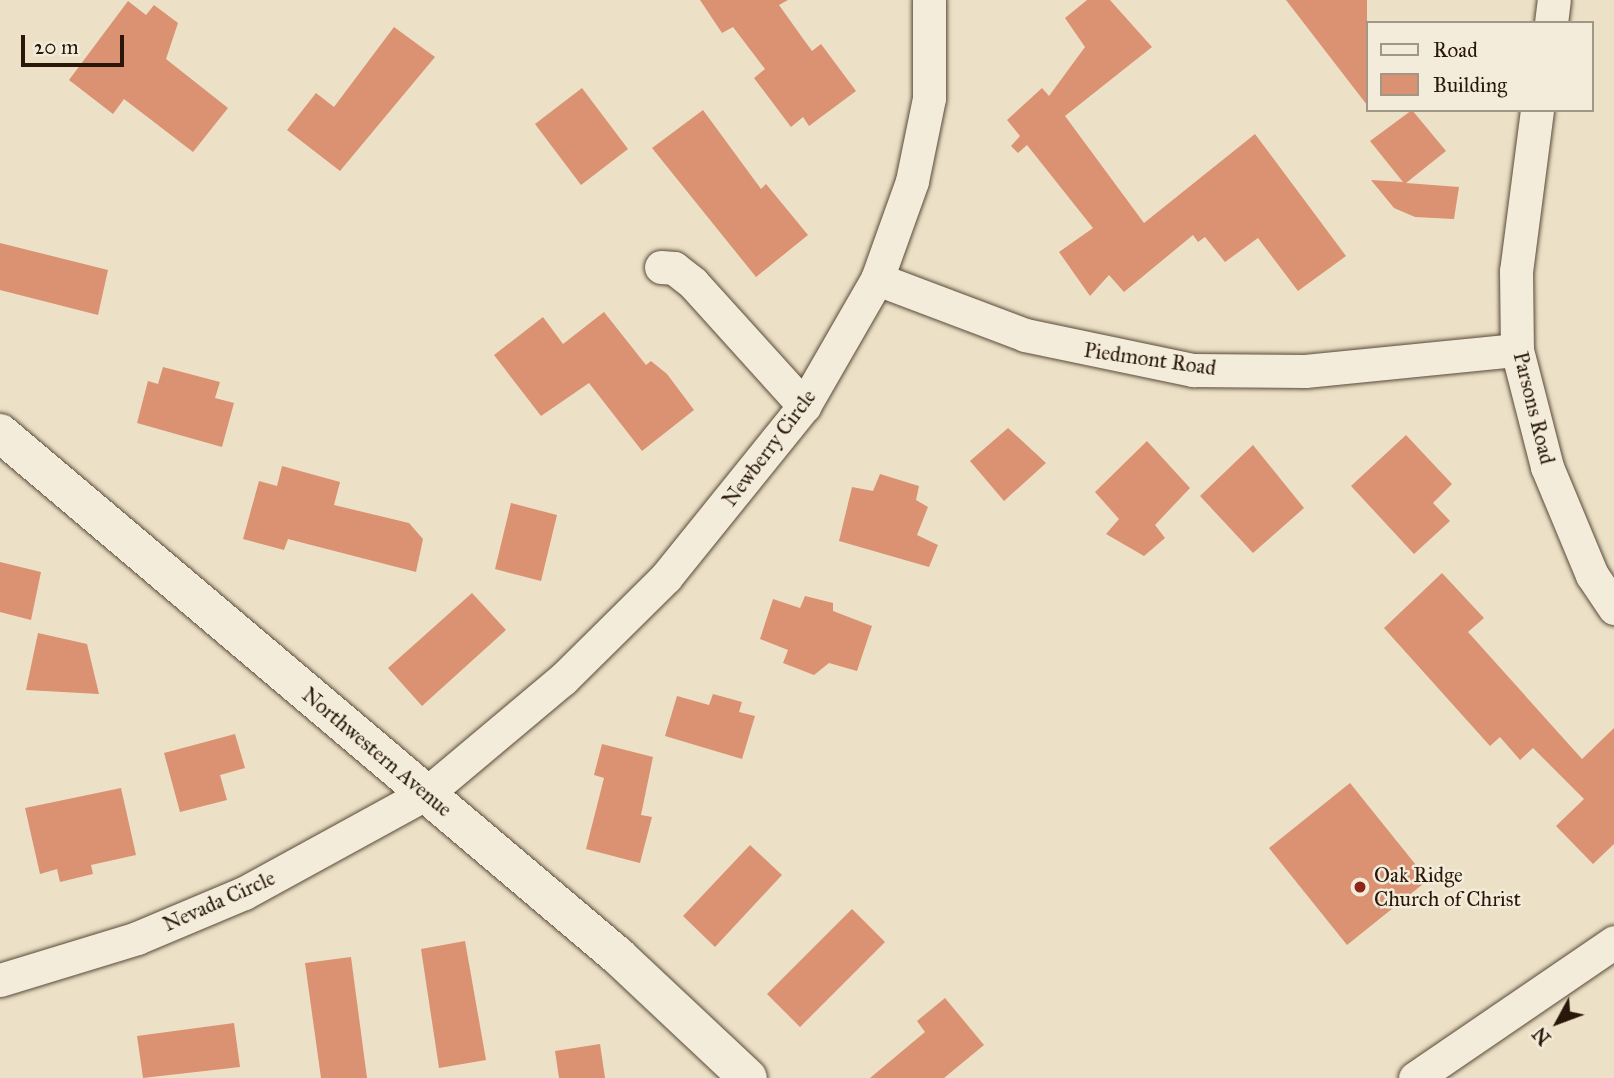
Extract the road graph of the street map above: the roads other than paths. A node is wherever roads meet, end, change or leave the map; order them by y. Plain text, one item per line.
1 (929, 0) edge
2 (1554, 0) edge
3 (1551, 21) edge
4 (1537, 112) edge
5 (661, 268) dead end
6 (877, 279) junction
7 (1517, 350) junction
8 (804, 406) junction
9 (4, 441) edge
10 (1614, 608) edge
11 (427, 793) junction
12 (1614, 942) edge
13 (0, 980) edge
14 (748, 1078) edge
15 (1415, 1078) edge

1 - 6 street, Newberry Circle
2 - 3 street
4 - 7 street, Parsons Road
5 - 8 street
6 - 7 street, Piedmont Road
6 - 8 street, Newberry Circle
7 - 10 street, Parsons Road
8 - 11 street, Newberry Circle
9 - 11 street, Northwestern Avenue
11 - 13 street, Nevada Circle
11 - 14 street, Northwestern Avenue
12 - 15 street

